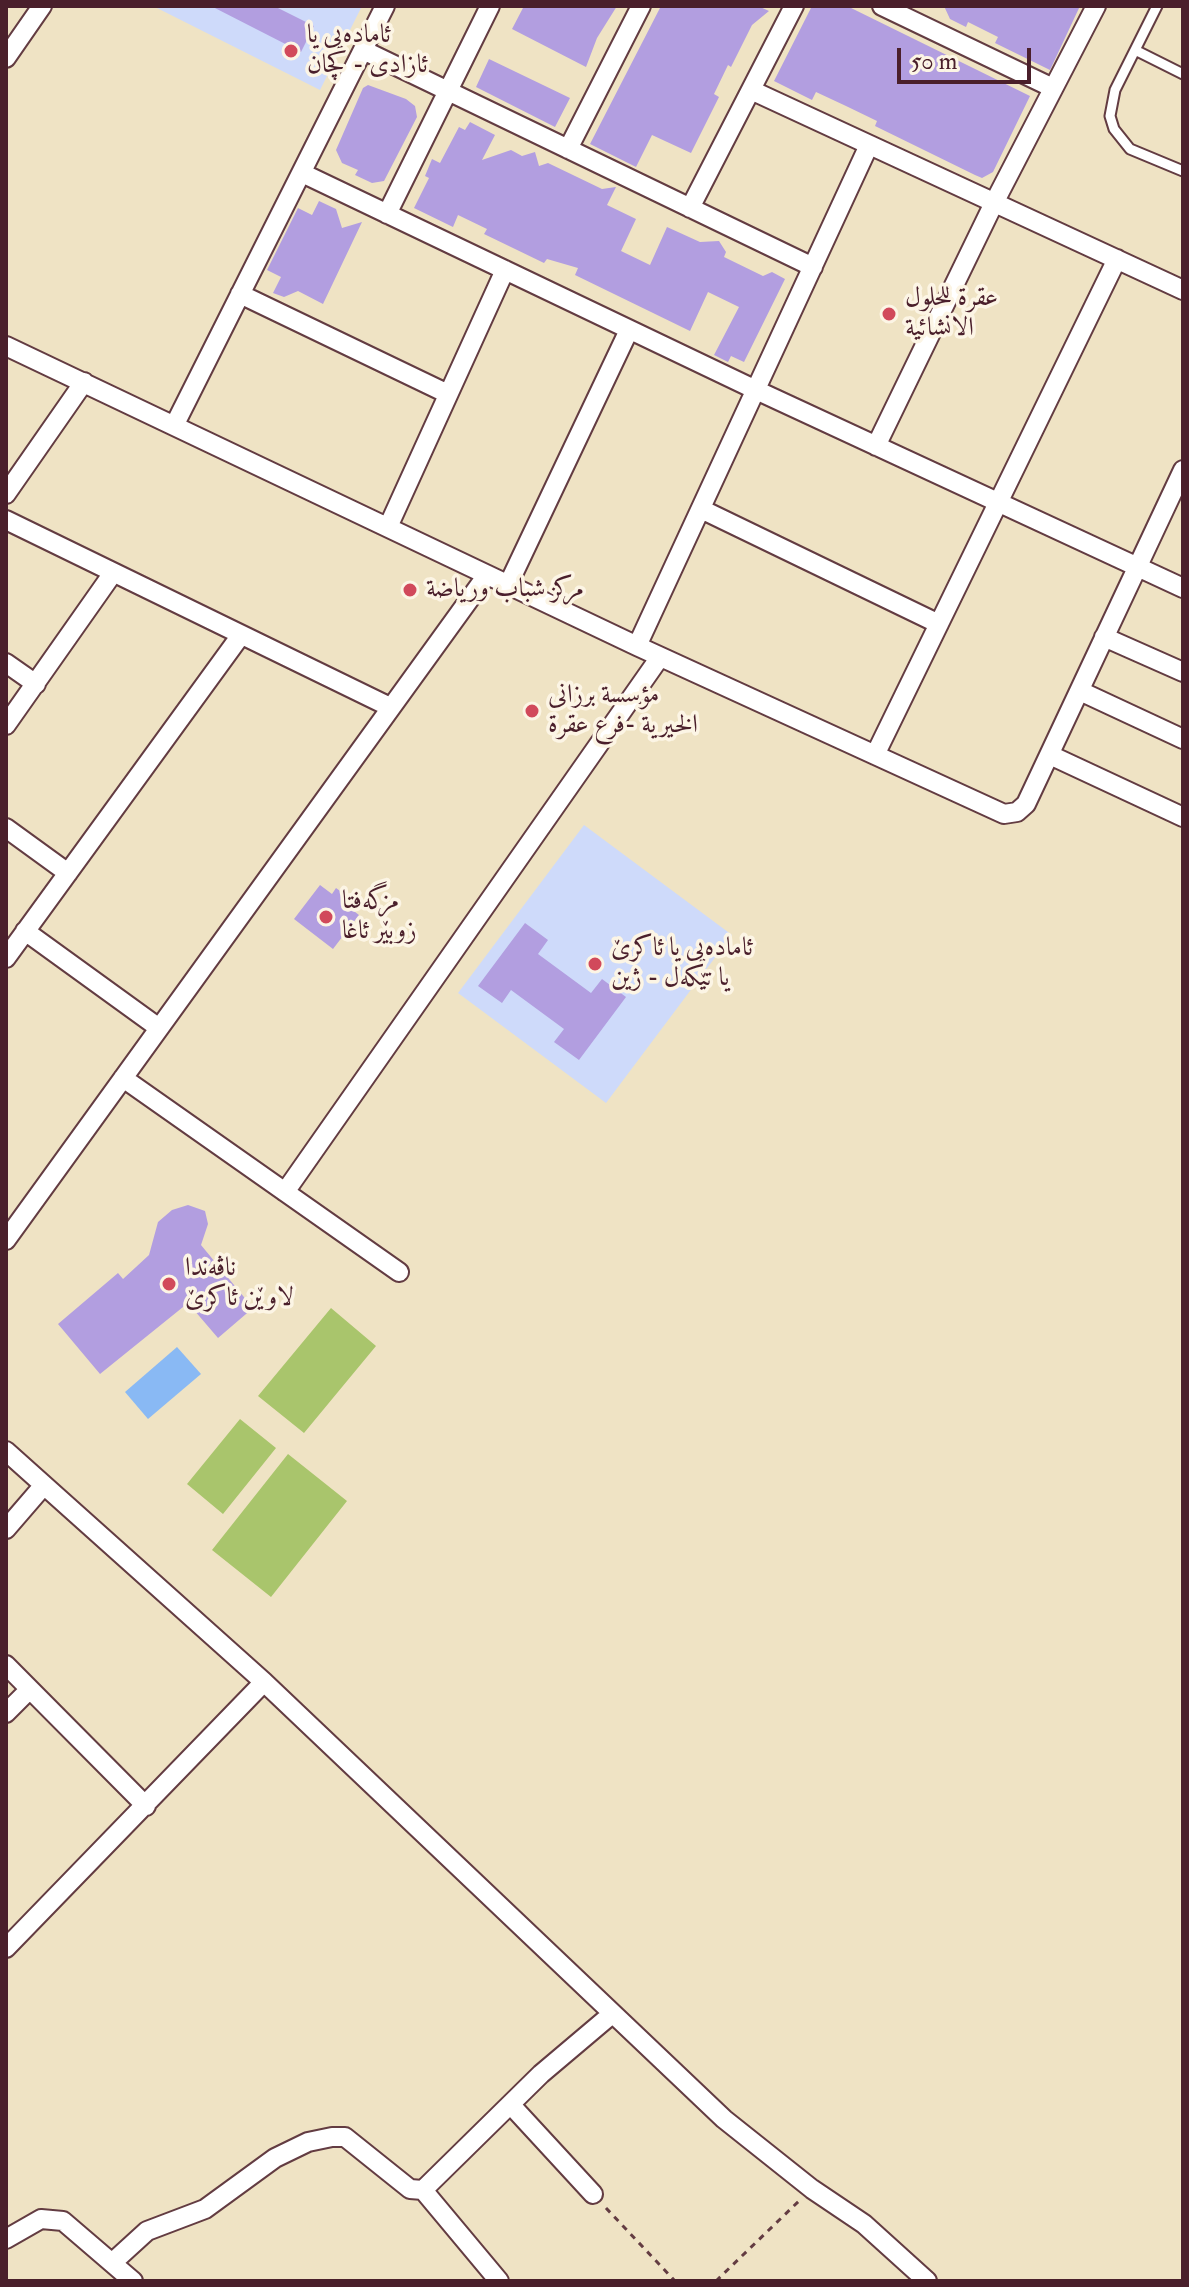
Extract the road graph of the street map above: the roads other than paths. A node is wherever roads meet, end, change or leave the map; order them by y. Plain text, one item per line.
1 (42, 6) edge
2 (385, 6) edge
3 (490, 6) edge
4 (641, 6) edge
5 (794, 6) edge
6 (882, 6) edge
7 (1096, 6) edge
8 (1157, 6) edge
9 (363, 50) junction
10 (1135, 50) junction
11 (6, 58) edge
12 (1183, 74) edge
13 (1053, 88) junction
14 (751, 90) junction
15 (447, 91) junction
16 (869, 145) junction
17 (568, 149) junction
18 (1183, 171) edge
19 (302, 173) junction
20 (994, 203) junction
21 (690, 208) junction
22 (387, 214) junction
23 (1117, 259) junction
24 (813, 267) junction
25 (505, 270) junction
26 (1183, 290) edge
27 (240, 294) junction
28 (629, 330) junction
29 (6, 346) edge
30 (84, 382) junction
31 (756, 390) junction
32 (446, 393) junction
33 (174, 426) junction
34 (876, 446) junction
35 (1183, 470) edge
36 (6, 494) edge
37 (998, 503) junction
38 (701, 509) junction
39 (6, 520) edge
40 (388, 527) junction
41 (1137, 567) junction
42 (113, 573) junction
43 (487, 575) junction
44 (508, 585) junction
45 (1183, 588) edge
46 (939, 624) junction
47 (241, 635) junction
48 (1104, 637) junction
49 (637, 646) junction
50 (660, 657) junction
51 (6, 663) edge
52 (1183, 672) edge
53 (36, 684) junction
54 (1080, 691) junction
55 (390, 707) junction
56 (6, 725) edge
57 (1183, 739) edge
58 (875, 755) junction
59 (1050, 755) junction
60 (1183, 817) edge
61 (6, 828) edge
62 (68, 873) junction
63 (25, 931) junction
64 (6, 958) edge
65 (159, 1028) junction
66 (123, 1078) junction
67 (285, 1192) junction
68 (6, 1240) edge
69 (399, 1272) dead end
70 (6, 1451) edge
71 (44, 1485) junction
72 (6, 1529) edge
73 (6, 1665) edge
74 (264, 1682) junction
75 (28, 1691) junction
76 (6, 1713) edge
77 (146, 1806) junction
78 (6, 1948) edge
79 (612, 2014) junction
80 (511, 2105) junction
81 (423, 2190) junction
82 (593, 2194) road end
83 (6, 2239) edge
84 (113, 2262) junction
85 (133, 2281) edge
86 (499, 2281) edge
87 (927, 2281) edge

1 - 11 street
2 - 9 street
3 - 15 street
4 - 17 street
5 - 14 street
6 - 13 street
7 - 13 street
8 - 10 lane
9 - 15 street
9 - 19 street
10 - 12 lane
10 - 18 lane
13 - 20 street
14 - 16 street
14 - 21 street
15 - 17 street
15 - 22 street
16 - 20 street
16 - 24 street
17 - 21 street
19 - 22 street
19 - 27 street
20 - 23 street
20 - 34 street
21 - 24 street
22 - 25 street
23 - 26 street
23 - 37 street
24 - 31 street
25 - 28 street
25 - 32 street
27 - 32 street
27 - 33 street
28 - 31 street
28 - 44 street
29 - 30 street
30 - 33 street
30 - 36 street
31 - 34 street
31 - 38 street
32 - 40 street
33 - 40 street
34 - 37 street
35 - 41 street
37 - 41 street
37 - 46 street
38 - 46 street
38 - 49 street
39 - 42 street
40 - 43 street
41 - 45 street
41 - 48 street
42 - 47 street
42 - 53 street
43 - 44 street
43 - 55 street
44 - 49 street
46 - 58 street
47 - 55 street
47 - 62 street
48 - 52 street
48 - 54 street
49 - 50 street
50 - 58 street
50 - 67 street
51 - 53 street
53 - 56 street
54 - 57 street
54 - 59 street
55 - 65 street
58 - 59 street
59 - 60 street
61 - 62 street
62 - 63 street
63 - 64 street
63 - 65 street
65 - 66 street
66 - 67 street
66 - 68 street
67 - 69 street
70 - 71 street
71 - 72 street
71 - 74 street
73 - 75 street
74 - 77 street
74 - 79 street
75 - 76 street
75 - 77 street
77 - 78 street
79 - 80 street
79 - 87 street
80 - 81 street
80 - 82 street
81 - 84 street
81 - 86 street
83 - 84 street
84 - 85 street

